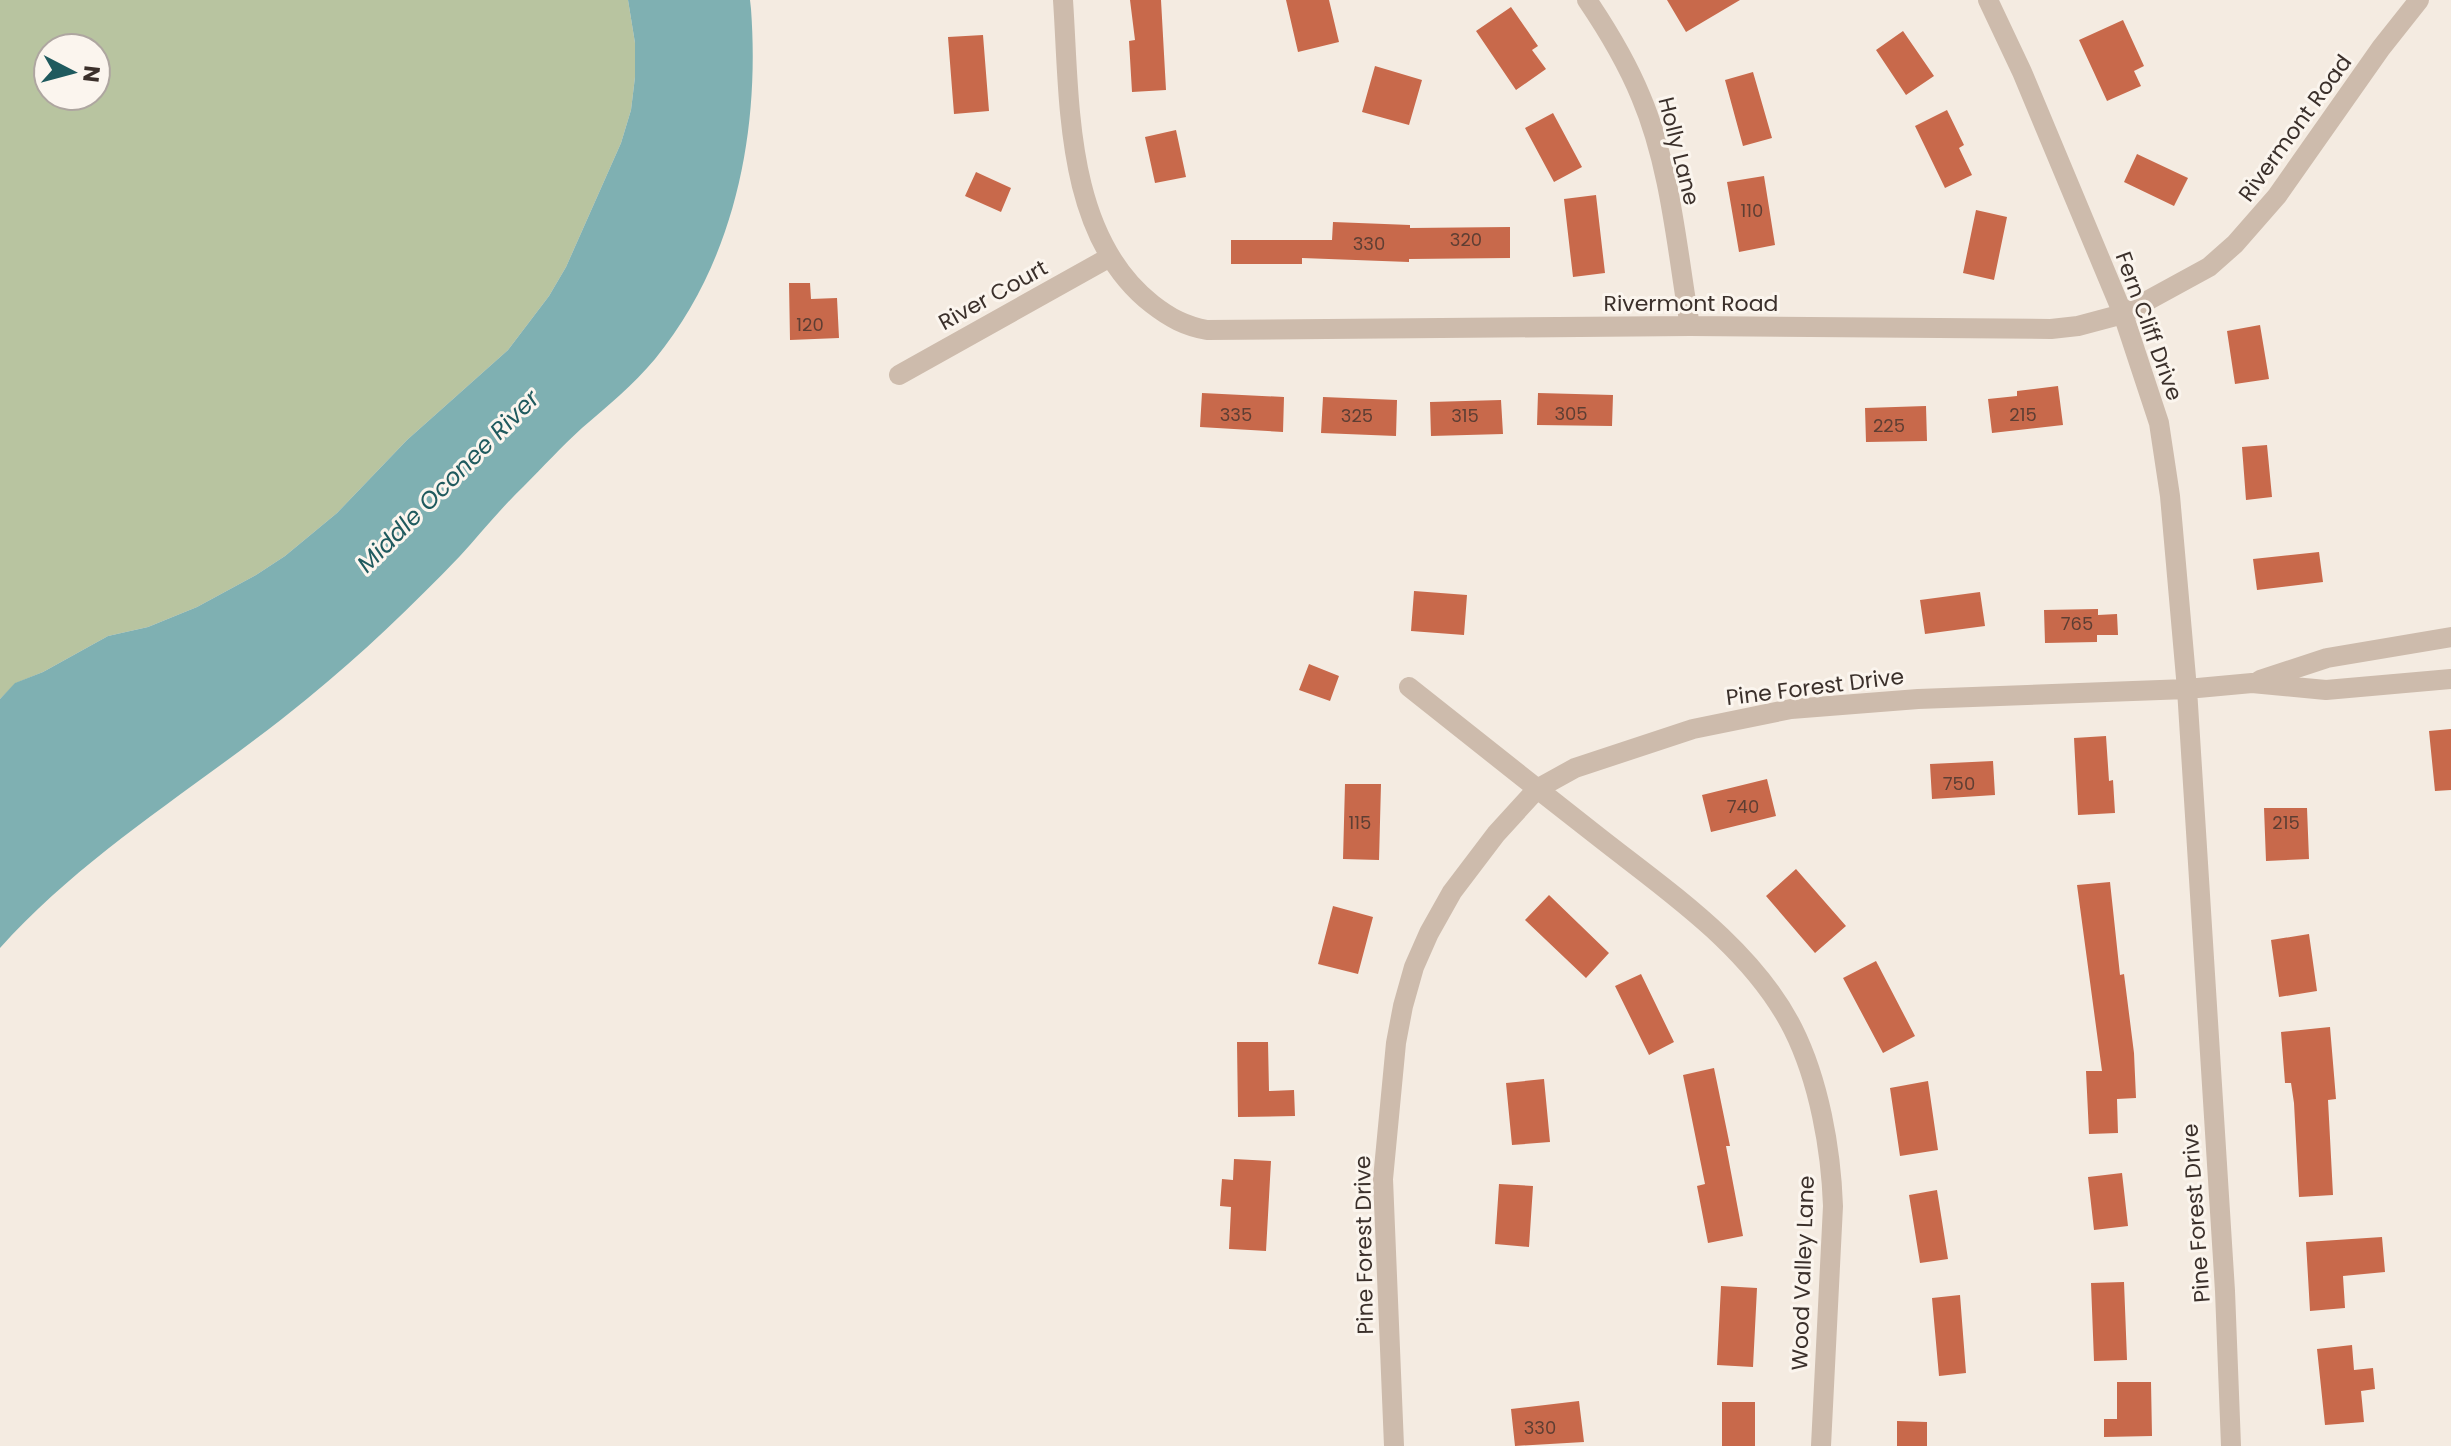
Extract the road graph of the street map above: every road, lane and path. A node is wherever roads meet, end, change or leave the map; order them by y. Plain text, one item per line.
1 (1063, 0) edge
2 (1587, 0) edge
3 (1988, 0) edge
4 (2419, 0) edge
5 (1110, 257) junction
6 (2123, 314) junction
7 (1690, 326) junction
8 (899, 375) dead end
9 (2451, 637) edge
10 (2451, 679) edge
11 (2252, 683) junction
12 (1409, 687) dead end
13 (2187, 689) junction
14 (1537, 789) junction
15 (1394, 1446) edge
16 (1821, 1446) edge
17 (2231, 1446) edge

1 - 5 street, Rivermont Road
2 - 7 street, Holly Lane
3 - 6 street, Fern Cliff Drive
4 - 6 street, Rivermont Road
5 - 7 street, Rivermont Road
5 - 8 street, River Court
6 - 7 street, Rivermont Road
6 - 13 street, Fern Cliff Drive
9 - 11 street, Pine Forest Drive
10 - 11 street, Pine Forest Drive
11 - 13 street, Pine Forest Drive
12 - 14 street, Wood Valley Lane
13 - 14 street, Pine Forest Drive
13 - 17 street, Pine Forest Drive
14 - 15 street, Pine Forest Drive
14 - 16 street, Wood Valley Lane

